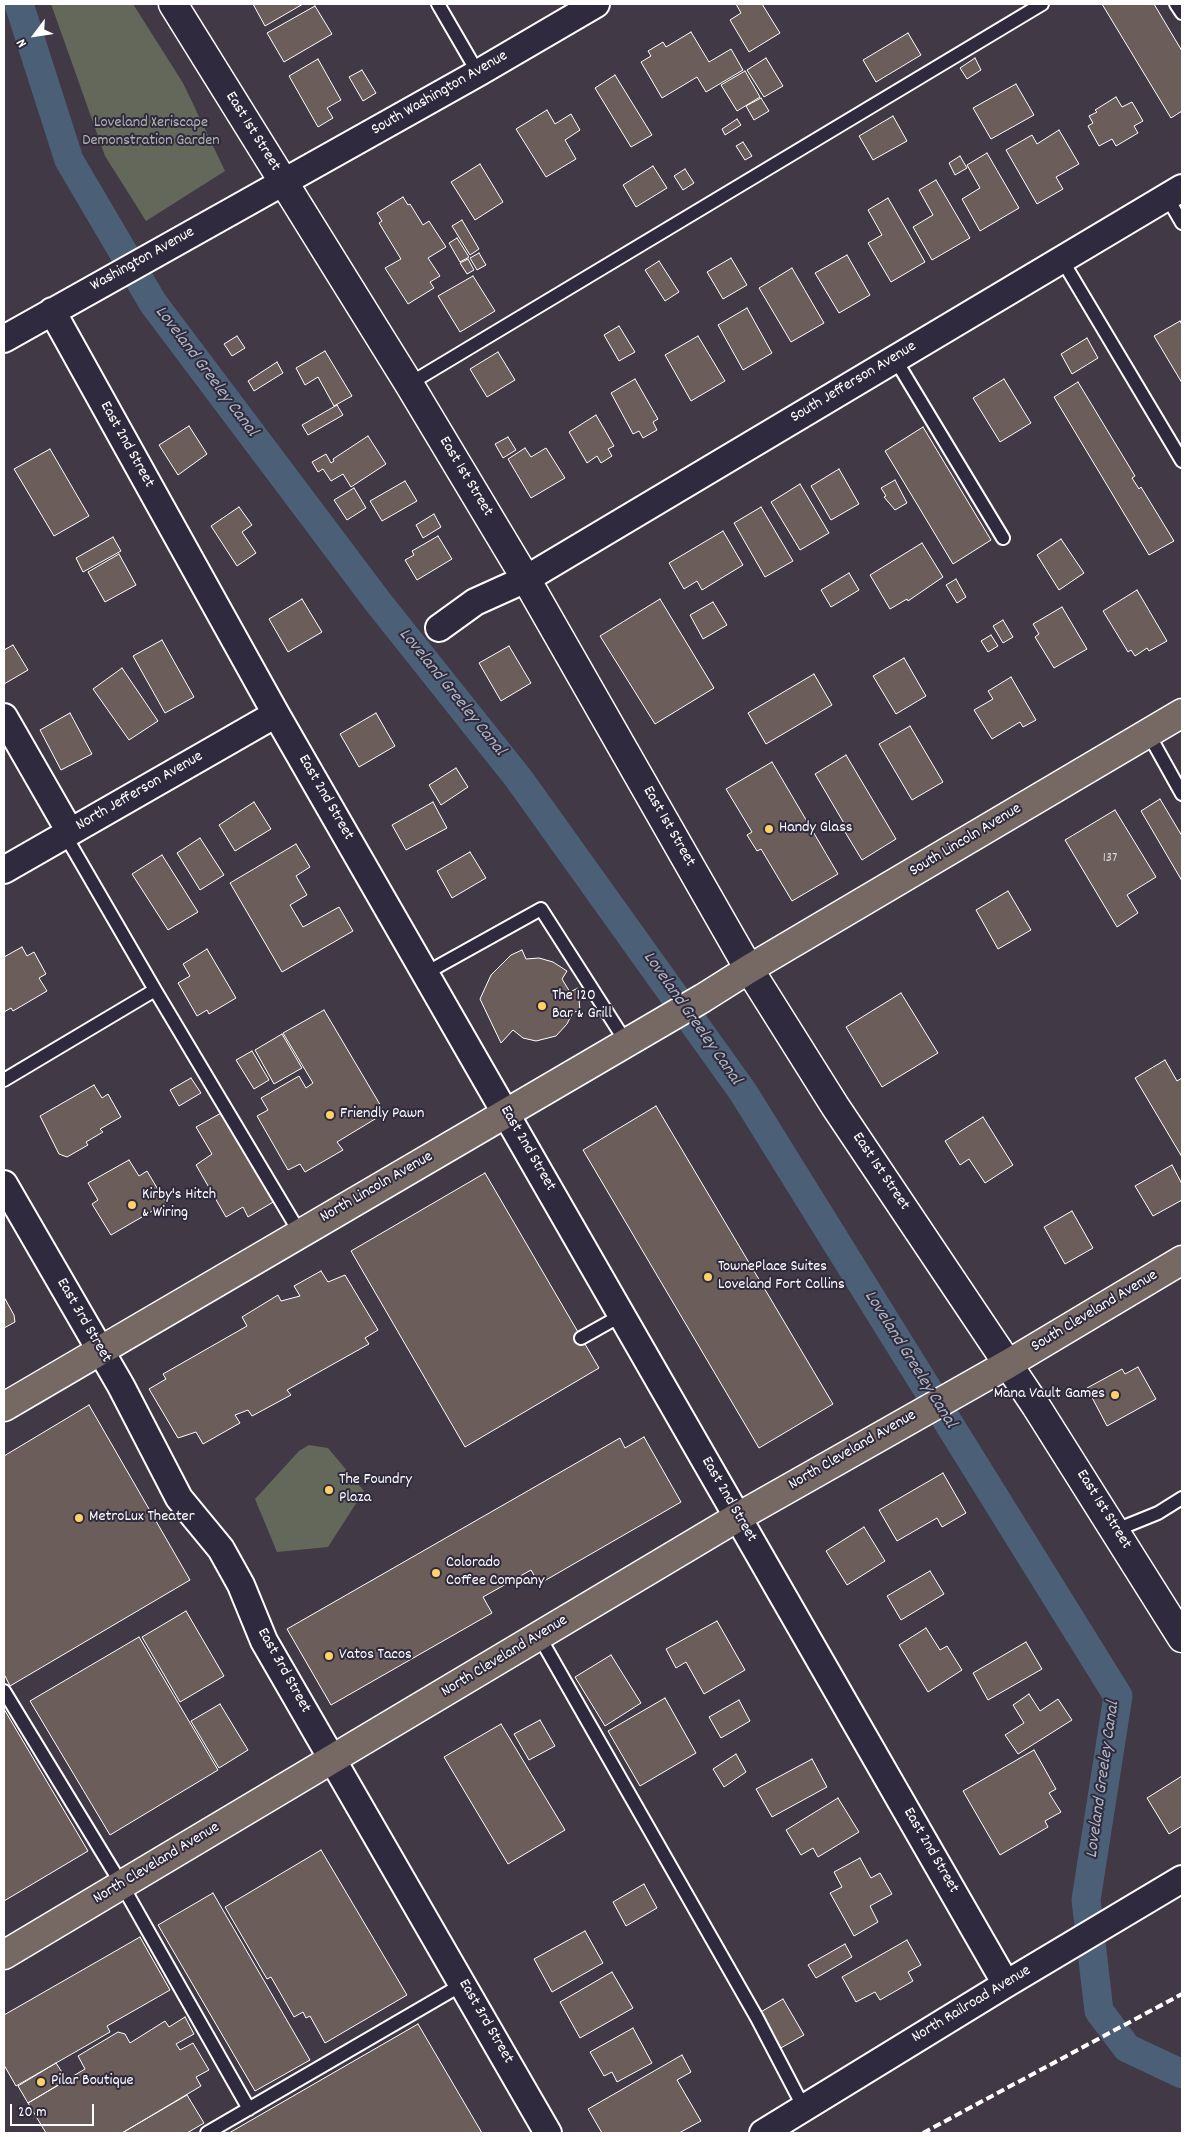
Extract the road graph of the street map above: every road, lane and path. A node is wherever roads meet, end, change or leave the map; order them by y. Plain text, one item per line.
1 (173, 4) edge
2 (438, 4) edge
3 (596, 4) edge
4 (1042, 4) edge
5 (1176, 4) edge
6 (1182, 13) edge
7 (478, 74) junction
8 (283, 183) junction
9 (1175, 192) edge
10 (1182, 223) edge
11 (1062, 260) junction
12 (52, 311) junction
13 (4, 339) edge
14 (895, 360) junction
15 (409, 384) junction
16 (1182, 461) edge
17 (1003, 538) dead end
18 (526, 579) junction
19 (439, 628) dead end
20 (1182, 713) edge
21 (276, 714) junction
22 (4, 717) edge
23 (1148, 733) junction
24 (1182, 794) edge
25 (68, 834) junction
26 (4, 870) edge
27 (749, 969) junction
28 (426, 973) junction
29 (155, 990) junction
30 (636, 1036) junction
31 (4, 1080) edge
32 (506, 1112) junction
33 (5, 1188) edge
34 (300, 1233) junction
35 (1182, 1260) edge
36 (622, 1315) junction
37 (582, 1338) dead end
38 (100, 1350) junction
39 (1008, 1364) junction
40 (4, 1407) edge
41 (1182, 1498) edge
42 (738, 1518) junction
43 (1116, 1530) junction
44 (539, 1636) junction
45 (1182, 1638) edge
46 (4, 1691) edge
47 (333, 1760) junction
48 (1182, 1879) edge
49 (122, 1885) junction
50 (4, 1955) edge
51 (463, 1984) junction
52 (1006, 1984) junction
53 (804, 2108) junction
54 (249, 2109) junction
55 (207, 2133) edge
56 (548, 2133) edge
57 (763, 2133) edge

1 - 8 main road, East 1st Street
2 - 7 lane
3 - 7 street, South Washington Avenue
4 - 15 lane
5 - 6 lane
7 - 8 street, South Washington Avenue
8 - 12 street, Washington Avenue
8 - 15 main road, East 1st Street
9 - 10 lane
9 - 11 street, South Jefferson Avenue
11 - 14 street, South Jefferson Avenue
11 - 16 lane
12 - 13 street, Washington Avenue
12 - 21 street, East 2nd Street
14 - 17 lane
14 - 18 street, South Jefferson Avenue
15 - 18 main road, East 1st Street
18 - 19 street
18 - 27 main road, East 1st Street
20 - 23 highway, South Lincoln Avenue
21 - 25 street, North Jefferson Avenue
21 - 28 street, East 2nd Street
22 - 25 street
23 - 24 lane
23 - 27 highway, South Lincoln Avenue
25 - 26 street, North Jefferson Avenue
25 - 29 lane
27 - 30 highway, North Lincoln Avenue
27 - 39 main road, East 1st Street
28 - 30 lane
28 - 32 street, East 2nd Street
29 - 31 lane
29 - 34 lane
30 - 32 highway, North Lincoln Avenue
32 - 34 highway, North Lincoln Avenue
32 - 36 street, East 2nd Street
33 - 38 street, East 3rd Street
34 - 38 highway, North Lincoln Avenue
35 - 39 highway, South Cleveland Avenue
36 - 37 lane
36 - 42 street, East 2nd Street
38 - 40 highway, North Lincoln Avenue
38 - 47 street, East 3rd Street
39 - 42 highway, North Cleveland Avenue
39 - 43 main road, East 1st Street
41 - 43 lane
42 - 44 highway, North Cleveland Avenue
42 - 52 street, East 2nd Street
43 - 45 main road, East 1st Street
44 - 47 highway, North Cleveland Avenue
44 - 53 lane
46 - 49 lane
47 - 49 highway, North Cleveland Avenue
47 - 51 street, East 3rd Street
48 - 52 street, North Railroad Avenue
49 - 50 highway, North Cleveland Avenue
49 - 54 lane
51 - 54 lane
51 - 56 street, East 3rd Street
52 - 53 street, North Railroad Avenue
53 - 57 street, North Railroad Avenue
54 - 55 lane

